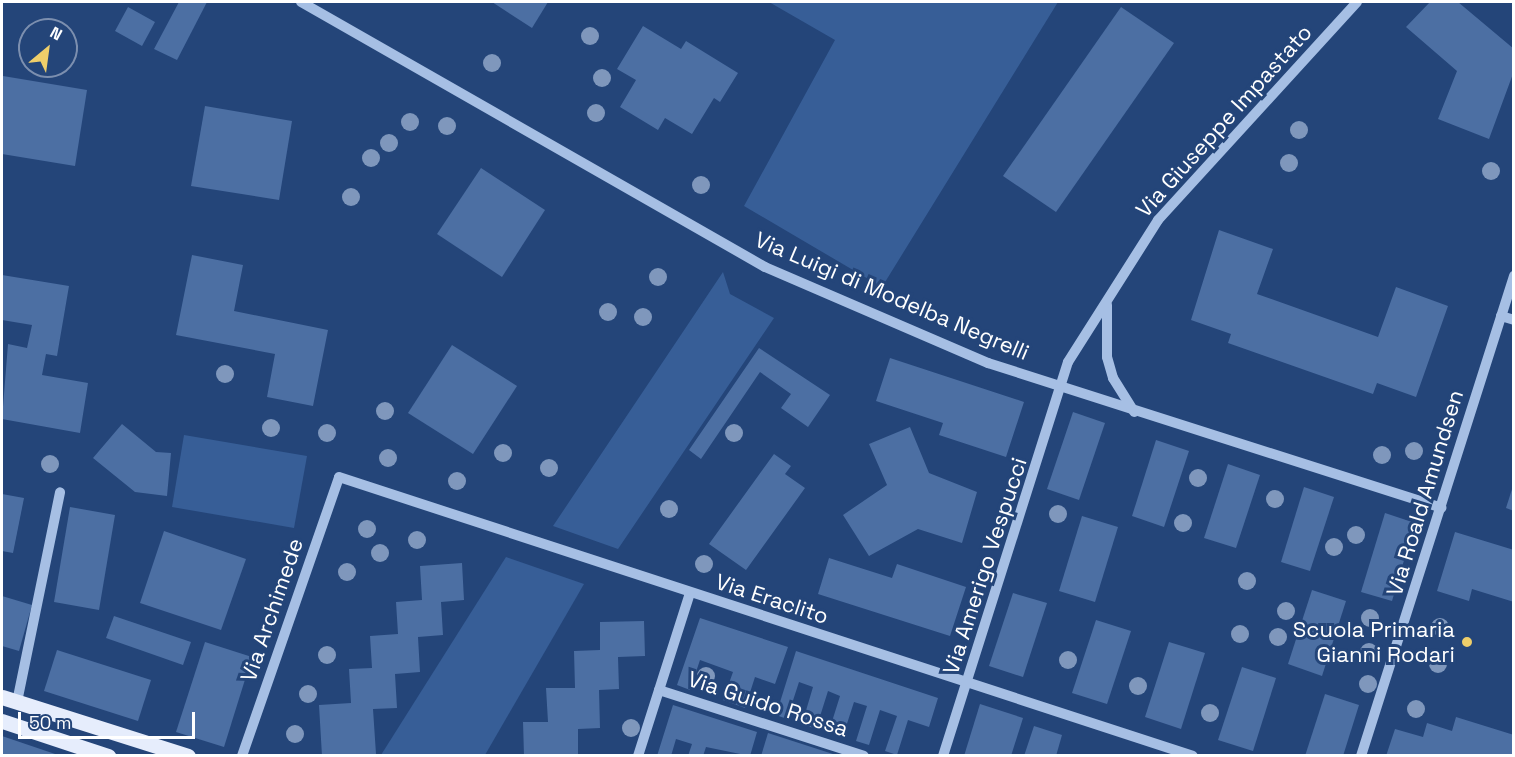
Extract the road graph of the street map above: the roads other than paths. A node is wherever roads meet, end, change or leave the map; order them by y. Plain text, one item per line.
1 (301, 2) edge
2 (1357, 2) edge
3 (1514, 276) edge
4 (1107, 302) junction
5 (1501, 316) junction
6 (1514, 320) edge
7 (1063, 388) junction
8 (1134, 412) junction
9 (339, 477) joint
10 (60, 492) dead end
11 (1441, 508) junction
12 (690, 593) junction
13 (967, 684) junction
14 (659, 690) junction
15 (2, 697) edge
16 (17, 702) junction
17 (2, 722) edge
18 (108, 756) edge
19 (188, 756) edge
20 (242, 756) edge
21 (638, 756) edge
22 (864, 756) edge
23 (943, 756) edge
24 (1194, 756) edge
25 (1360, 756) edge

1 - 7 street, Via Luigi di Modelba Negrelli
2 - 4 street, Via Giuseppe Impastato
3 - 5 street, Via Roald Amundsen
4 - 7 street, Via Giuseppe Impastato
4 - 8 street
5 - 6 street
5 - 11 street, Via Roald Amundsen
7 - 8 street, Via Luigi di Modelba Negrelli
7 - 13 street, Via Amerigo Vespucci
8 - 11 street, Via Luigi di Modelba Negrelli
9 - 12 street, Via Eraclito
9 - 20 street, Via Archimede
10 - 16 street
11 - 25 street, Via Roald Amundsen
12 - 13 street, Via Eraclito
12 - 14 street
13 - 23 street, Via Amerigo Vespucci
13 - 24 street, Via Eraclito
14 - 21 street
14 - 22 street, Via Guido Rossa
15 - 16 main road
16 - 19 main road
17 - 18 main road

